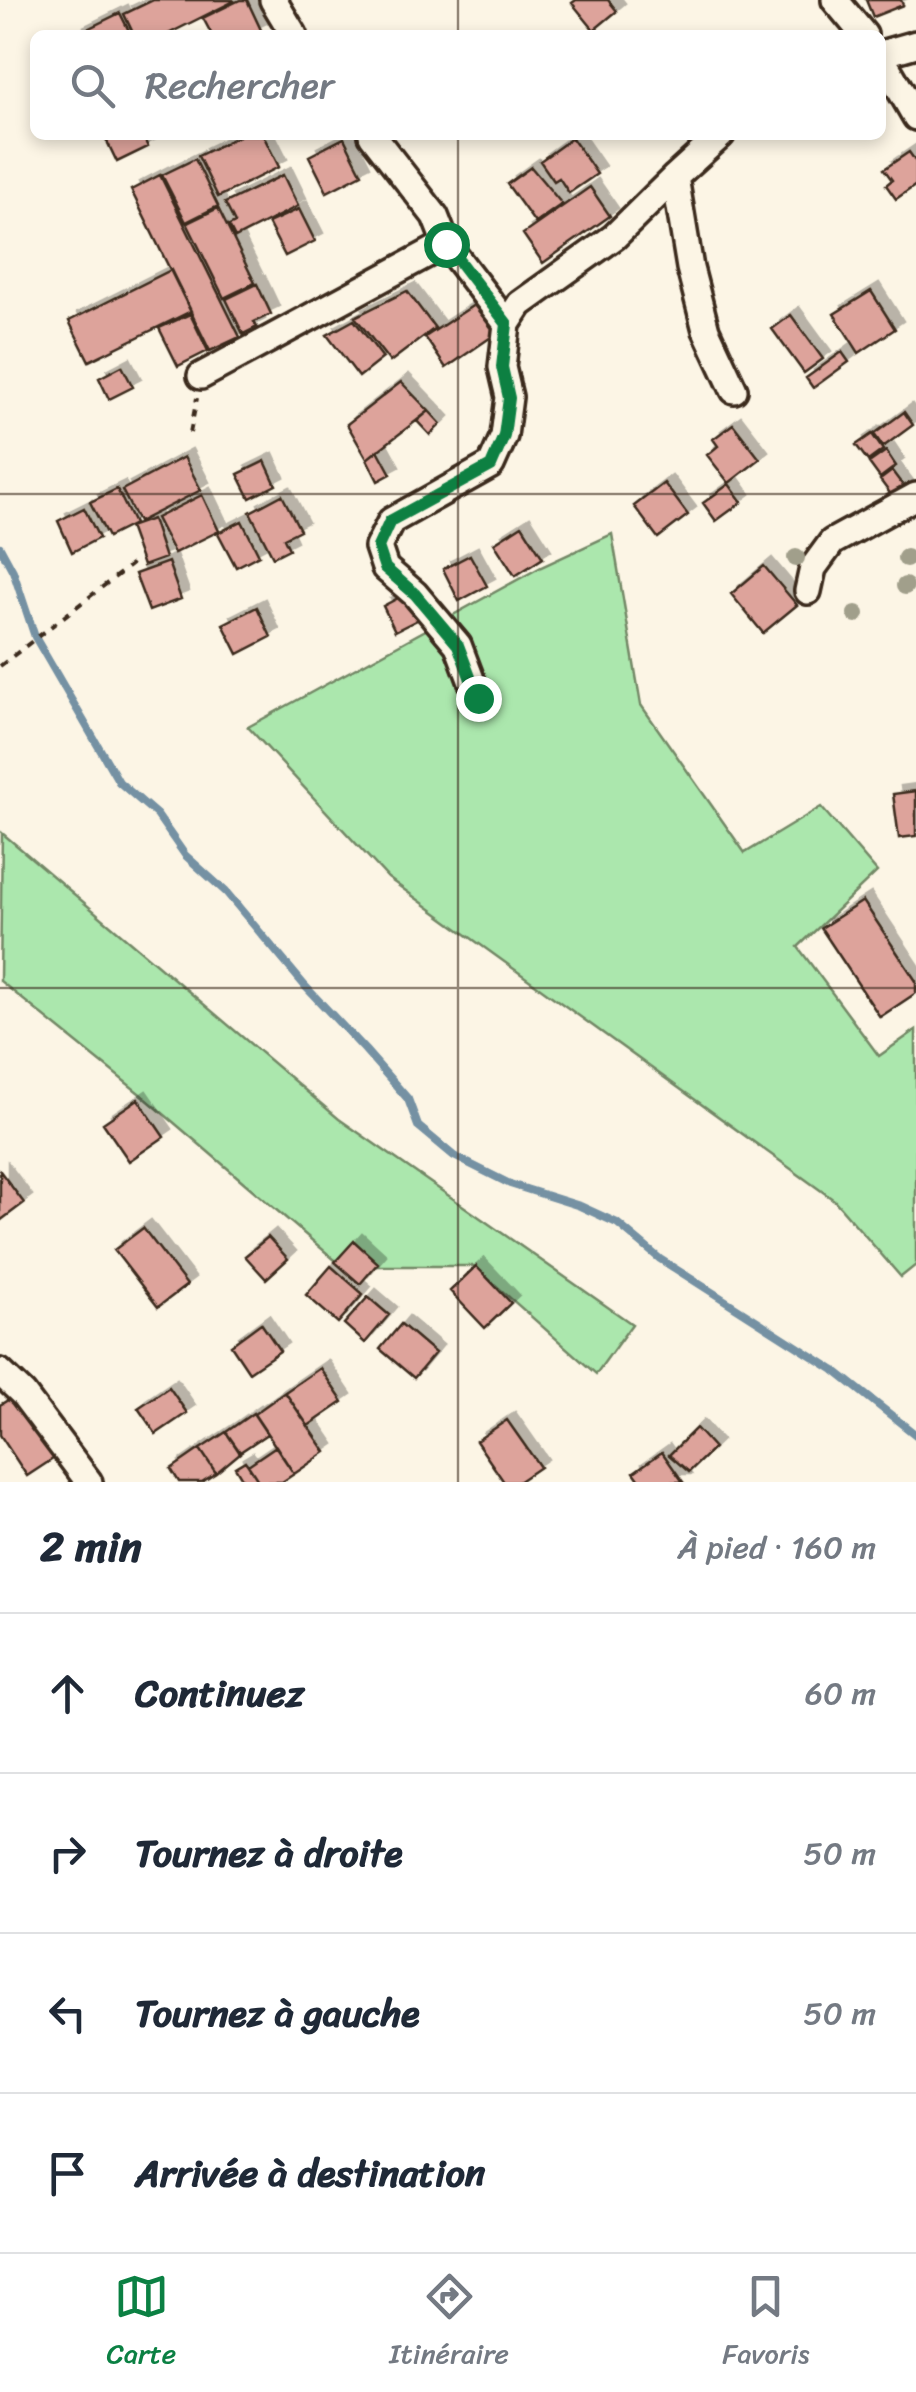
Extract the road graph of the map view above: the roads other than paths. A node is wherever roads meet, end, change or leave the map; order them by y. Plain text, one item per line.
1 (273, 0) edge
2 (835, 0) edge
3 (291, 30) edge
4 (860, 30) edge
5 (916, 44) edge
6 (886, 54) edge
7 (886, 65) edge
8 (916, 118) edge
9 (376, 140) edge
10 (716, 140) edge
11 (675, 177) junction
12 (446, 244) junction
13 (507, 324) junction
14 (201, 376) road end
15 (734, 390) dead end
16 (916, 496) edge
17 (808, 591) dead end
18 (478, 698) dead end
19 (0, 1372) edge
20 (90, 1482) edge

1 - 3 street
2 - 4 street
5 - 6 street
7 - 8 street
9 - 12 street
10 - 11 street
11 - 13 street
11 - 15 street
12 - 13 street
12 - 14 street
13 - 18 street
16 - 17 street
19 - 20 street

